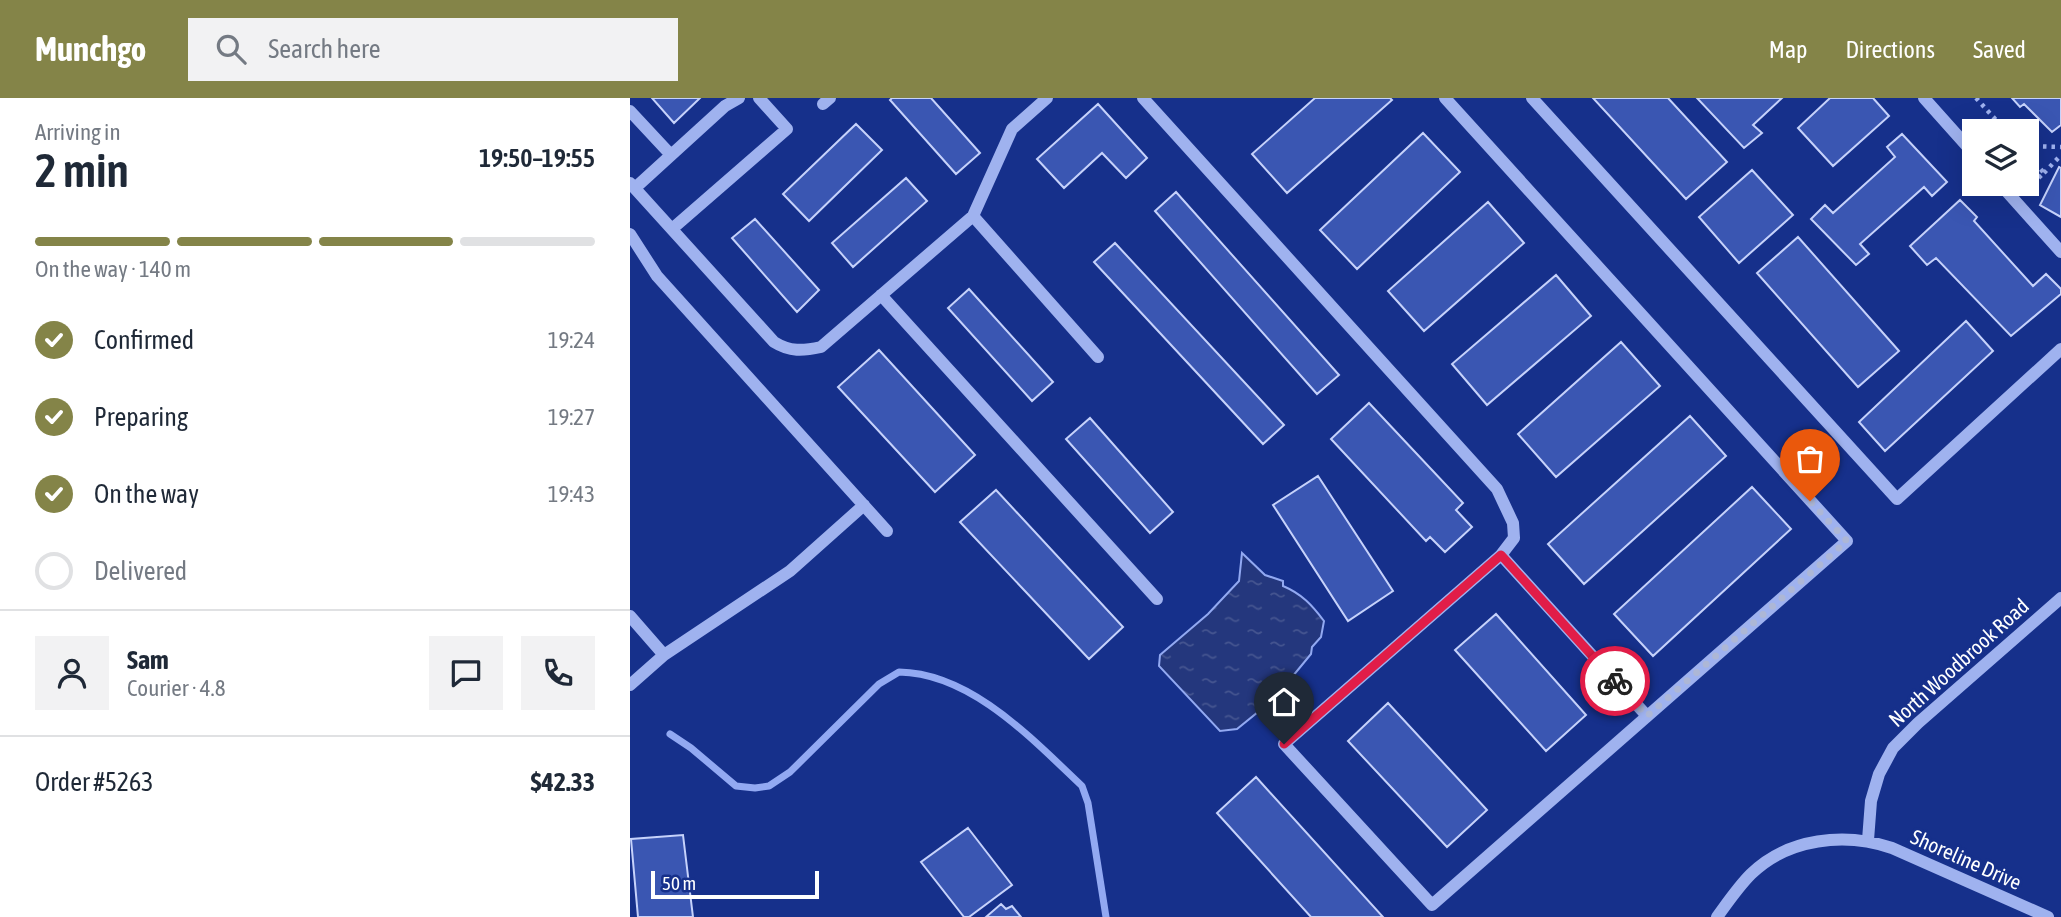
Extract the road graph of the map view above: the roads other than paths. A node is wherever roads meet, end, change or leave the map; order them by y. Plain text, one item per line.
1 (739, 98) edge
2 (758, 98) edge
3 (1047, 98) edge
4 (1143, 98) edge
5 (1445, 98) edge
6 (1532, 98) edge
7 (1924, 98) edge
8 (630, 111) edge
9 (1962, 141) edge
10 (671, 155) junction
11 (632, 185) edge
12 (2011, 196) edge
13 (972, 216) junction
14 (672, 229) junction
15 (630, 235) edge
16 (2061, 251) edge
17 (881, 295) junction
18 (2061, 349) edge
19 (1098, 357) dead end
20 (864, 505) junction
21 (887, 531) dead end
22 (1501, 555) junction
23 (2061, 598) edge
24 (1157, 599) dead end
25 (630, 616) edge
26 (664, 655) junction
27 (630, 685) edge
28 (1647, 716) junction
29 (1868, 840) junction
30 (1717, 917) edge
31 (2048, 917) edge

1 - 10 street
2 - 14 street
3 - 13 street
4 - 22 street
5 - 28 street
6 - 18 street
7 - 9 street
8 - 10 street
10 - 11 street
11 - 14 street
12 - 16 street
13 - 17 street
13 - 19 street
14 - 17 street
15 - 20 street
17 - 24 street
20 - 21 street
20 - 26 street
22 - 28 street
22 - 28 street
23 - 29 street, North Woodbrook Road
25 - 26 street
26 - 27 street
29 - 30 street
29 - 31 street, Shoreline Drive

